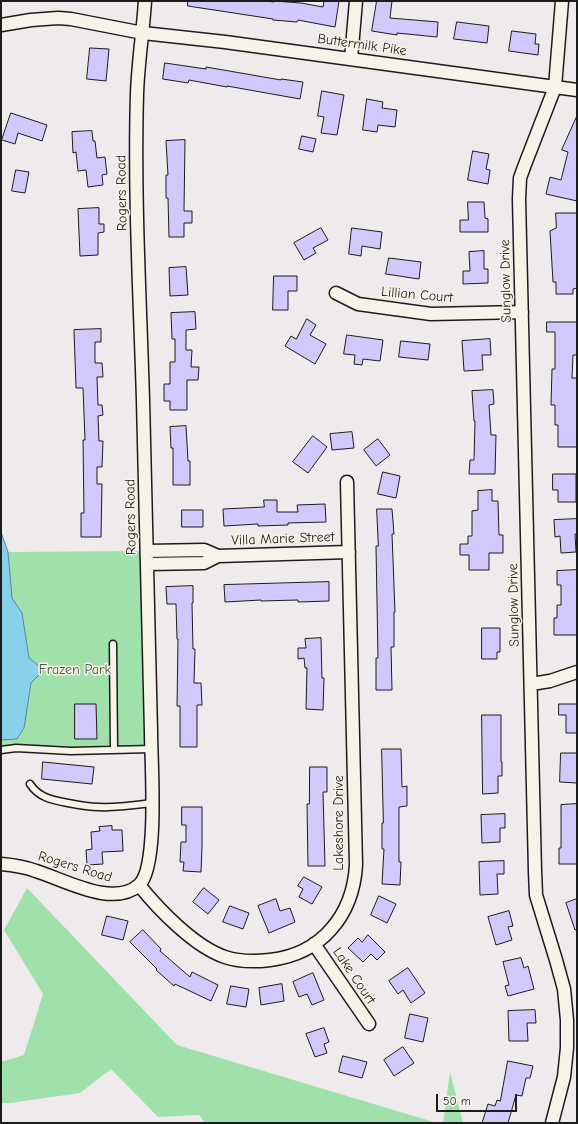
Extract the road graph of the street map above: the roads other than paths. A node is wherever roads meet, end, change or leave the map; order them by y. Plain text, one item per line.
1 (145, 1) edge
2 (356, 1) edge
3 (562, 1) edge
4 (1, 25) edge
5 (143, 32) junction
6 (351, 59) junction
7 (555, 87) junction
8 (577, 90) edge
9 (336, 293) dead end
10 (522, 312) junction
11 (347, 482) dead end
12 (147, 551) junction
13 (349, 552) junction
14 (218, 556) junction
15 (147, 564) junction
16 (113, 644) dead end
17 (577, 672) edge
18 (531, 684) junction
19 (114, 749) junction
20 (151, 749) junction
21 (1, 750) edge
22 (30, 784) dead end
23 (152, 803) junction
24 (1, 864) edge
25 (139, 885) junction
26 (314, 944) junction
27 (369, 1024) dead end
28 (552, 1123) edge

1 - 5 street, Rogers Road
2 - 6 street
3 - 7 street, Sunglow Drive
4 - 5 street, Buttermilk Pike
5 - 6 street, Buttermilk Pike
5 - 12 street, Rogers Road
6 - 7 street, Buttermilk Pike
7 - 8 street, Buttermilk Pike
7 - 10 street, Sunglow Drive
9 - 10 street, Lillian Court
10 - 18 street, Sunglow Drive
11 - 13 street, Lakeshore Drive
12 - 14 street, Villa Marie Street
12 - 15 street, Rogers Road
13 - 14 street, Villa Marie Street
13 - 26 street, Lakeshore Drive
14 - 15 street, Villa Marie Street
15 - 20 street, Rogers Road
16 - 19 lane
17 - 18 street
18 - 28 street, Sunglow Drive
19 - 20 lane
19 - 21 lane
20 - 23 street, Rogers Road
22 - 23 lane
23 - 25 street, Rogers Road
24 - 25 street, Rogers Road
25 - 26 street, Lakeshore Drive
26 - 27 street, Lake Court

